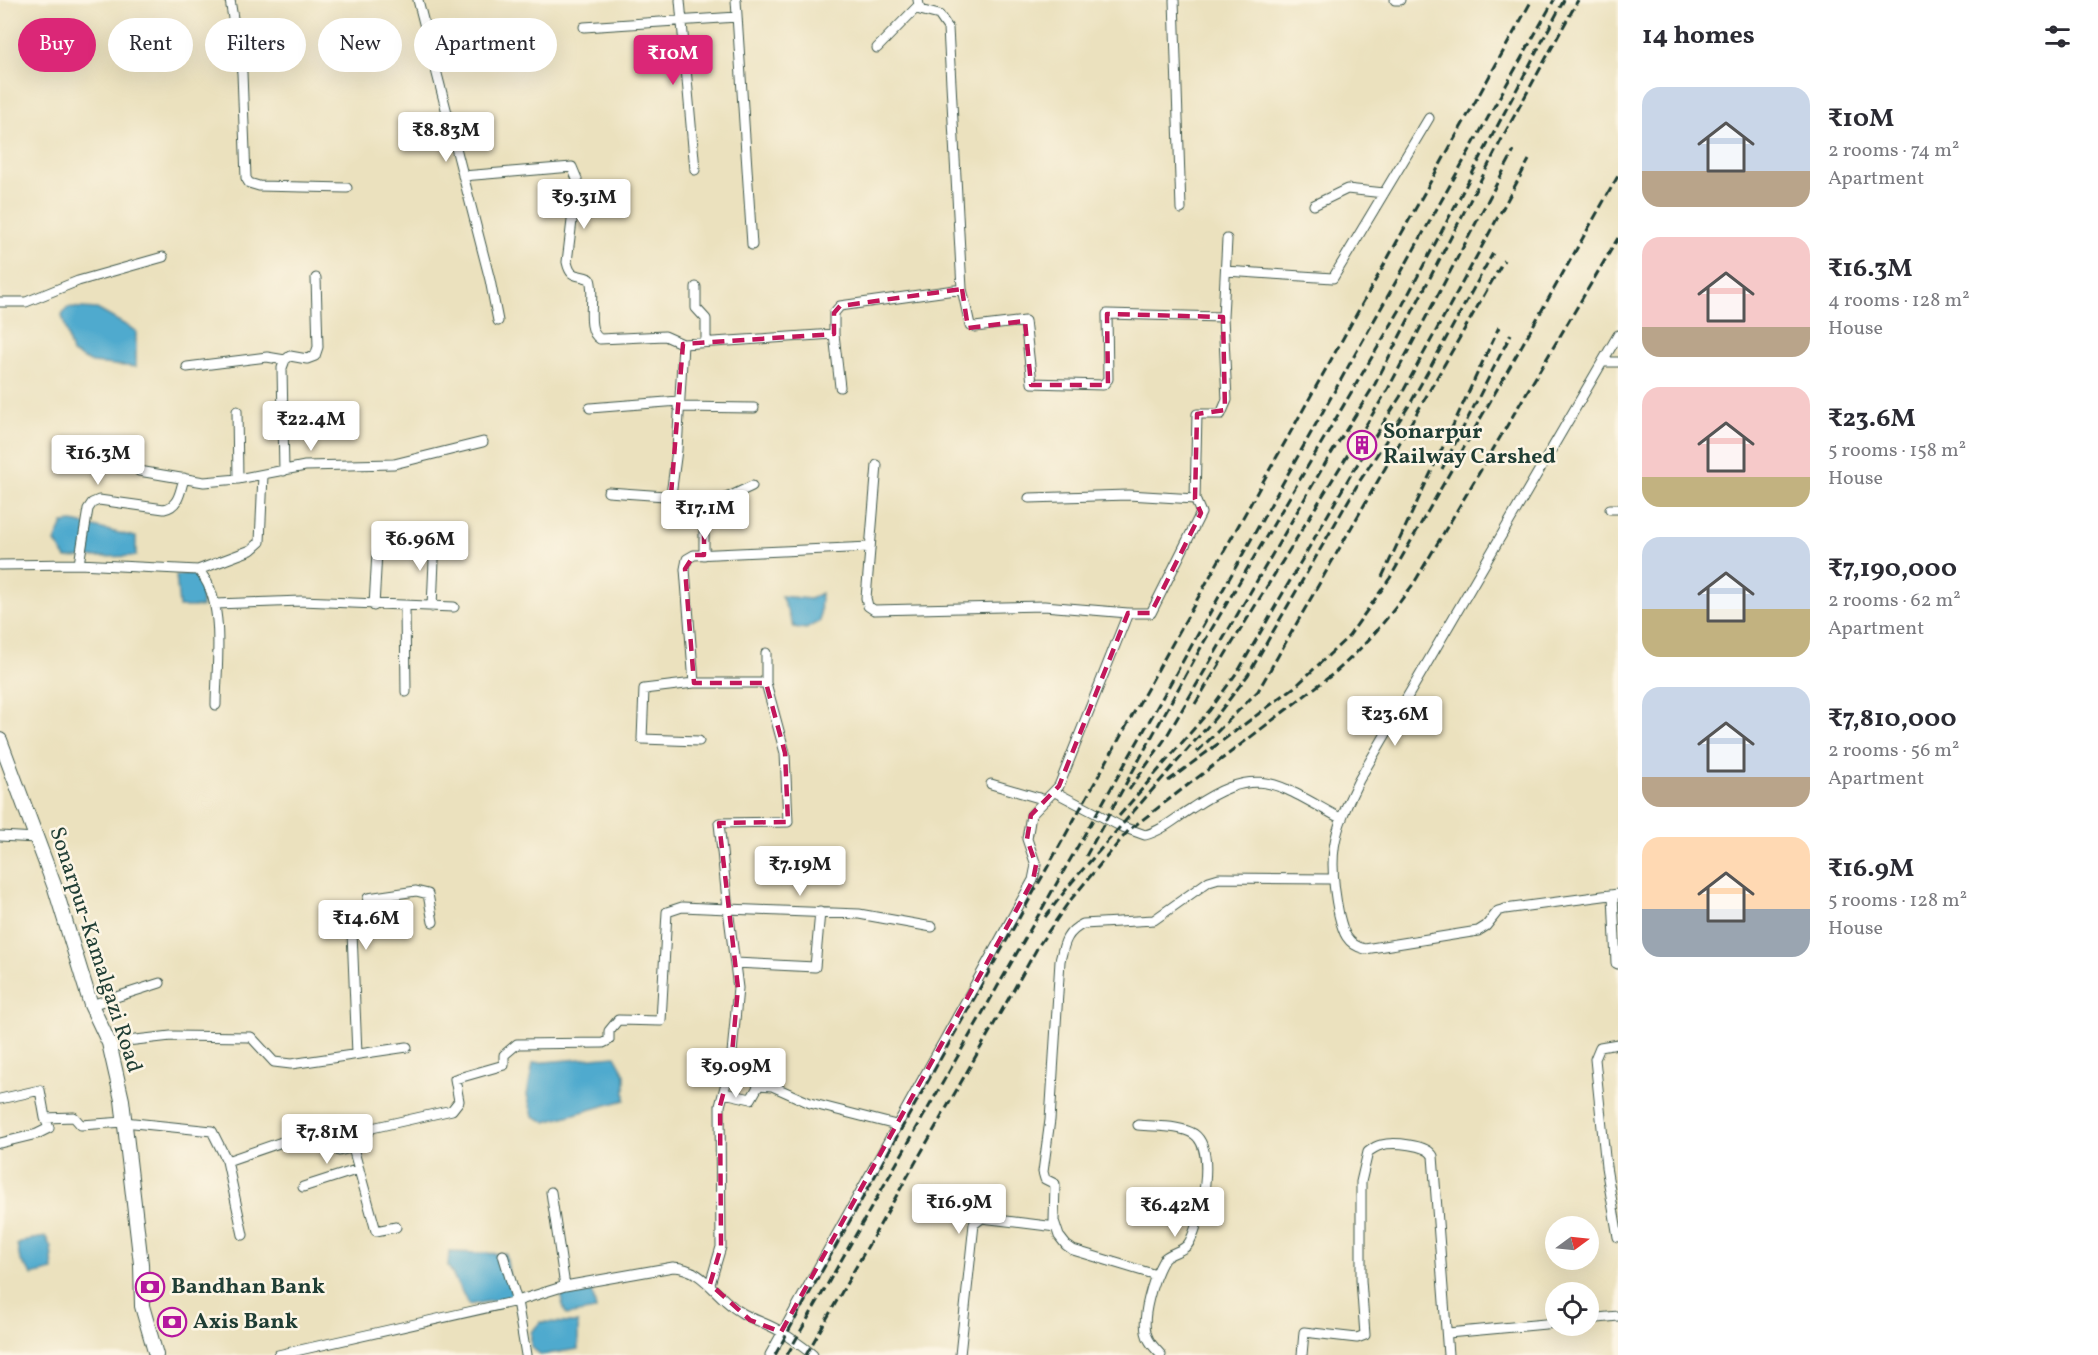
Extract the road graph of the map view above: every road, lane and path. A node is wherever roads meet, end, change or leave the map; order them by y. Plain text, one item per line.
1 (230, 0) edge
2 (418, 0) edge
3 (680, 0) edge
4 (736, 0) edge
5 (1174, 0) edge
6 (1395, 0) edge
7 (1400, 0) edge
8 (918, 3) edge
9 (737, 17) junction
10 (682, 21) junction
11 (584, 27) dead end
12 (877, 48) dead end
13 (1429, 118) dead end
14 (695, 170) dead end
15 (463, 176) junction
16 (347, 188) dead end
17 (1384, 193) junction
18 (1314, 205) dead end
19 (1181, 209) dead end
20 (1227, 239) dead end
21 (752, 245) dead end
22 (163, 257) dead end
23 (1226, 272) junction
24 (316, 278) dead end
25 (696, 287) dead end
26 (962, 289) junction
27 (0, 302) edge
28 (1223, 317) junction
29 (498, 321) dead end
30 (834, 334) junction
31 (1618, 335) edge
32 (706, 341) junction
33 (683, 344) junction
34 (285, 360) junction
35 (1603, 362) junction
36 (1618, 362) edge
37 (188, 367) dead end
38 (840, 387) dead end
39 (679, 404) junction
40 (590, 408) dead end
41 (754, 408) dead end
42 (237, 411) dead end
43 (483, 442) dead end
44 (878, 465) dead end
45 (139, 471) dead end
46 (284, 471) junction
47 (263, 475) junction
48 (184, 478) junction
49 (238, 479) junction
50 (752, 486) dead end
51 (608, 492) dead end
52 (671, 495) junction
53 (704, 498) junction
54 (1029, 498) dead end
55 (1195, 499) junction
56 (435, 537) dead end
57 (870, 548) junction
58 (377, 552) dead end
59 (704, 555) junction
60 (78, 564) junction
61 (0, 565) edge
62 (198, 570) junction
63 (216, 604) junction
64 (375, 606) junction
65 (405, 607) junction
66 (432, 607) junction
67 (454, 608) dead end
68 (1128, 613) junction
69 (766, 653) dead end
70 (694, 683) junction
71 (766, 683) junction
72 (406, 692) dead end
73 (216, 705) dead end
74 (0, 740) edge
75 (699, 741) dead end
76 (991, 784) dead end
77 (1055, 792) junction
78 (1046, 800) junction
79 (1342, 819) junction
80 (0, 836) edge
81 (36, 838) junction
82 (1332, 879) junction
83 (1616, 895) edge
84 (728, 909) junction
85 (820, 912) junction
86 (433, 922) dead end
87 (932, 927) dead end
88 (735, 963) junction
89 (1618, 964) edge
90 (160, 983) dead end
91 (91, 1005) junction
92 (109, 1043) junction
93 (1618, 1044) edge
94 (407, 1047) dead end
95 (357, 1054) junction
96 (724, 1093) junction
97 (0, 1099) edge
98 (45, 1118) junction
99 (124, 1122) junction
100 (897, 1125) junction
101 (1138, 1125) dead end
102 (0, 1143) edge
103 (353, 1148) junction
104 (227, 1161) junction
105 (359, 1169) junction
106 (303, 1187) dead end
107 (551, 1192) dead end
108 (396, 1227) dead end
109 (1056, 1227) junction
110 (243, 1235) dead end
111 (1618, 1237) edge
112 (503, 1255) dead end
113 (1156, 1275) junction
114 (710, 1284) junction
115 (565, 1286) junction
116 (517, 1301) junction
117 (1618, 1316) edge
118 (1599, 1318) edge
119 (1545, 1324) edge
120 (782, 1332) junction
121 (1448, 1333) junction
122 (156, 1355) edge
123 (278, 1355) edge
124 (526, 1355) edge
125 (770, 1355) edge
126 (813, 1355) edge
127 (960, 1355) edge
128 (1161, 1355) edge
129 (1302, 1355) edge
130 (1448, 1355) edge

1 - 16 street
2 - 15 street
3 - 10 street
4 - 9 street
5 - 19 street
6 - 7 street
8 - 12 street
8 - 26 street
9 - 10 street
9 - 21 street
10 - 11 street
10 - 14 street
13 - 17 street
15 - 29 street
15 - 33 street
17 - 18 street
17 - 23 street
20 - 23 street
22 - 27 street
23 - 28 street
24 - 34 street
25 - 32 street
26 - 28 street
26 - 30 street
28 - 55 street
30 - 32 street
30 - 38 street
31 - 35 street
32 - 33 street
33 - 39 street
34 - 37 street
34 - 46 street
35 - 36 street
35 - 79 street
39 - 40 street
39 - 41 street
39 - 52 street
42 - 49 street
43 - 46 street
44 - 57 street
45 - 48 street
46 - 47 street
47 - 49 street
47 - 62 street
48 - 49 street
48 - 60 street
50 - 53 street
51 - 52 street
52 - 53 street
53 - 59 street
54 - 55 street
55 - 68 street
56 - 66 street
57 - 59 street
57 - 68 street
58 - 64 street
59 - 70 street
60 - 61 street
60 - 62 street
62 - 63 street
63 - 64 street
63 - 73 street
64 - 65 street
65 - 66 street
65 - 72 street
66 - 67 street
68 - 77 street
69 - 71 street
70 - 71 street
70 - 75 street
71 - 84 street
74 - 81 main road, Sonarpur-Kamalgazi Road
76 - 78 street
77 - 78 street
77 - 79 street
78 - 100 street
79 - 82 street
80 - 81 street
81 - 91 main road, Sonarpur-Kamalgazi Road
82 - 83 street
82 - 109 street
83 - 89 street
84 - 85 street
84 - 88 street
84 - 103 street
85 - 87 street
85 - 88 street
86 - 95 street
88 - 96 street
90 - 91 street
91 - 92 main road, Sonarpur-Kamalgazi Road
92 - 95 street
92 - 99 main road, Sonarpur-Kamalgazi Road
93 - 111 street
94 - 95 street
96 - 100 street
96 - 114 street
97 - 98 street
98 - 99 street
98 - 102 street
99 - 104 street
99 - 122 main road, Sonarpur-Kamalgazi Road
100 - 120 street
101 - 113 street
103 - 104 street
103 - 105 street
104 - 110 street
105 - 106 street
105 - 108 street
107 - 115 street
109 - 113 street
109 - 127 street
112 - 116 street
113 - 128 street
114 - 115 street
114 - 120 street
115 - 116 street
116 - 123 street
116 - 124 street
117 - 118 street
119 - 121 street
120 - 125 street
120 - 126 street
121 - 129 street
121 - 130 street

